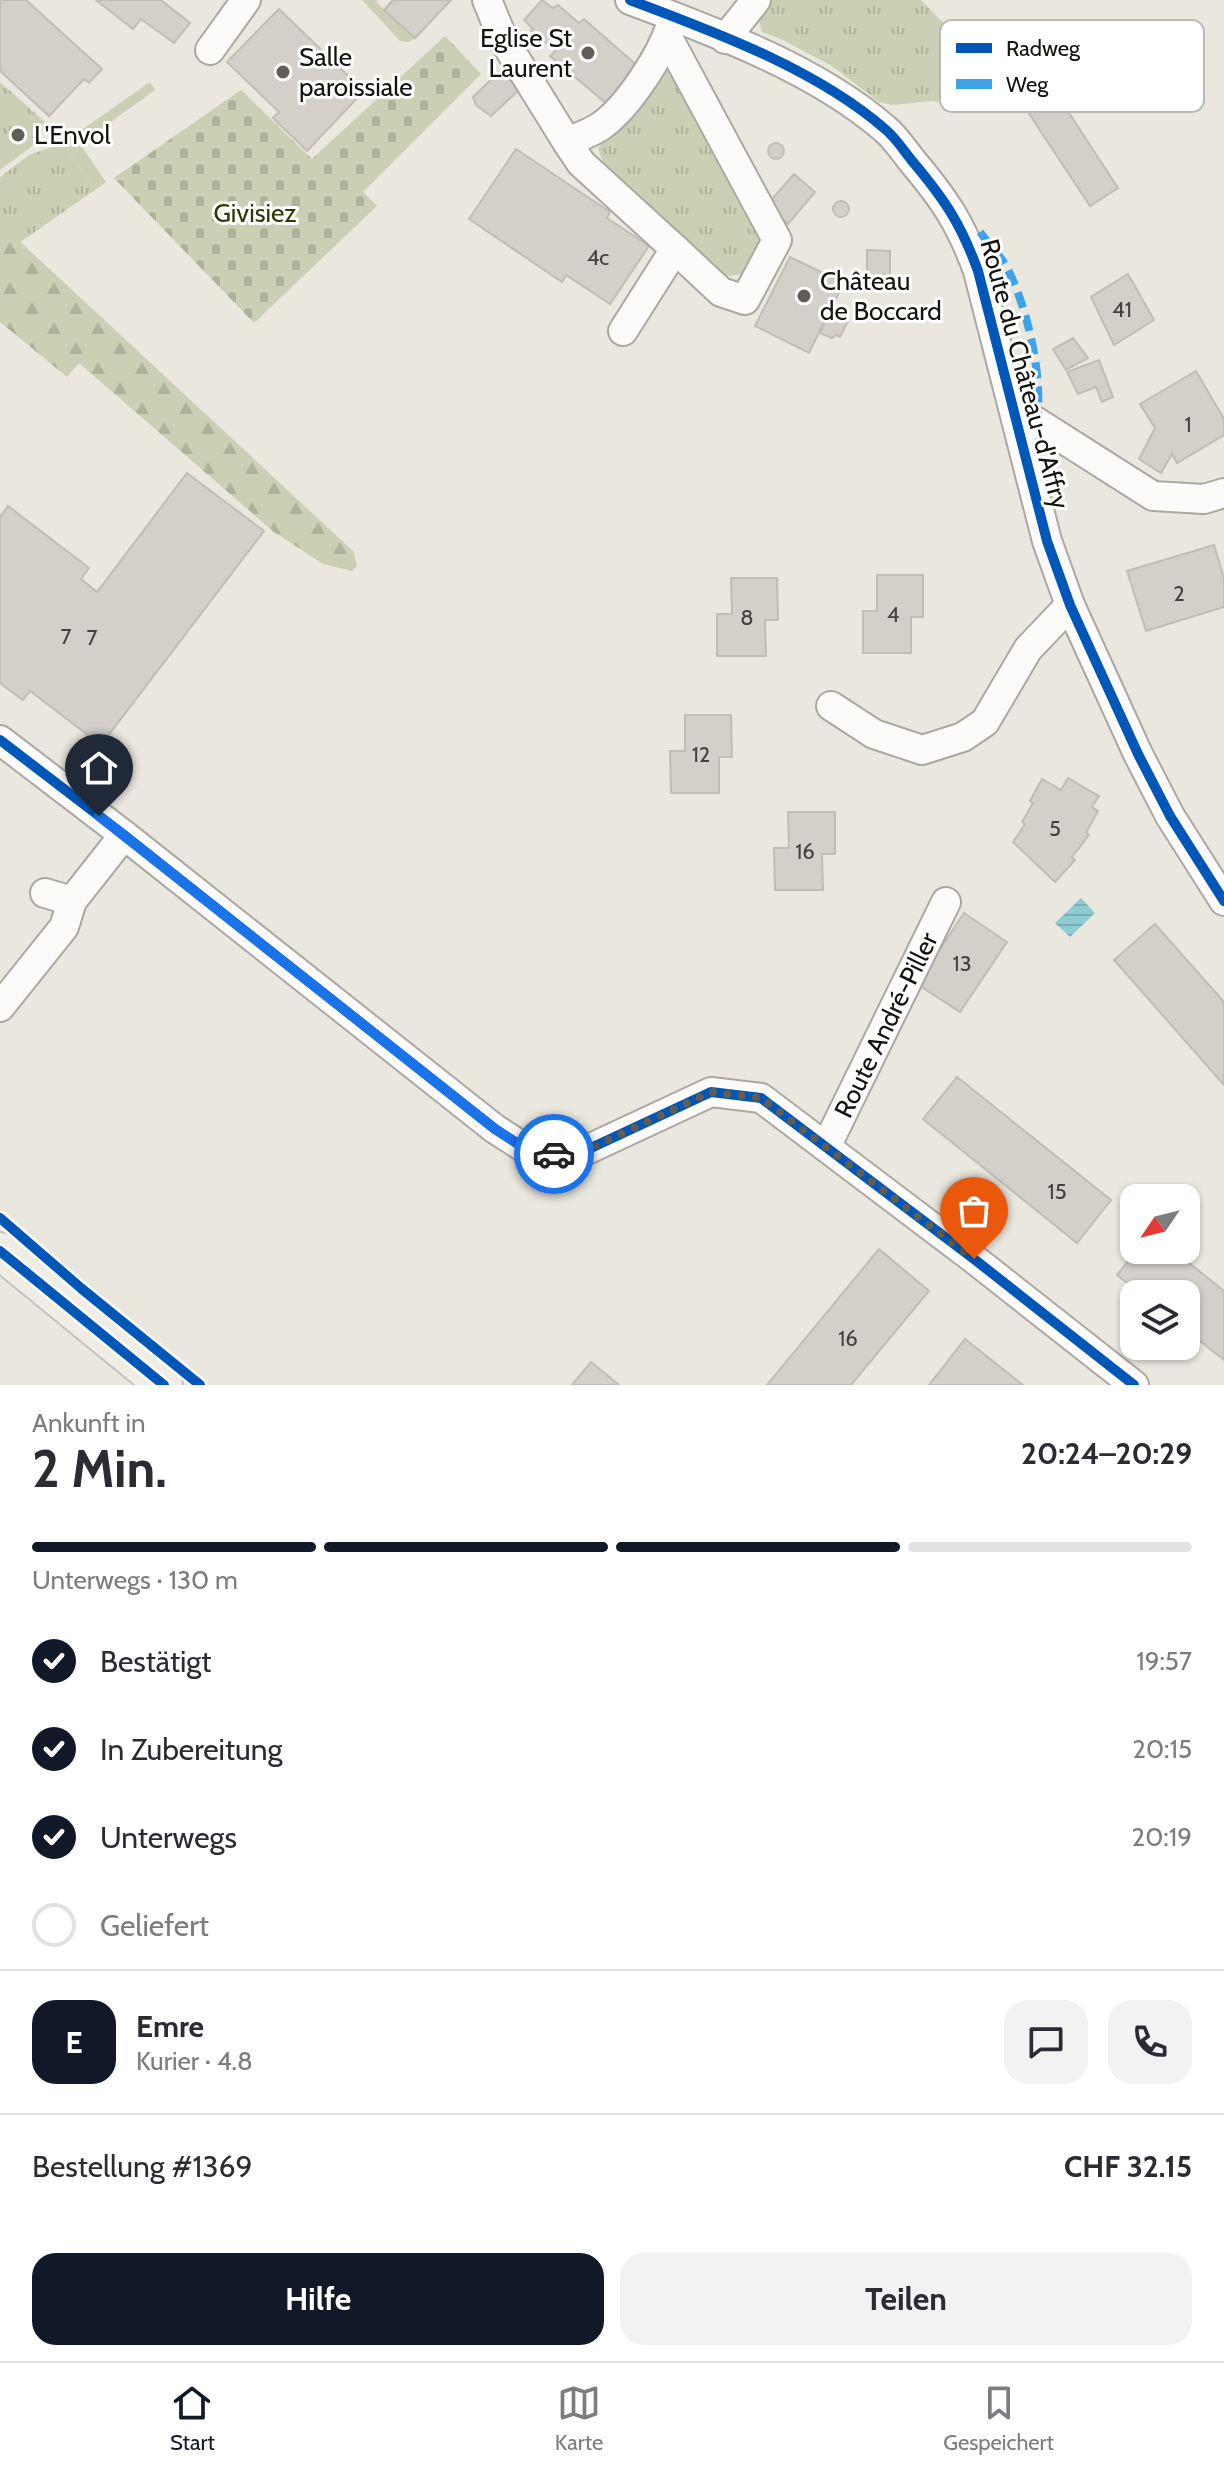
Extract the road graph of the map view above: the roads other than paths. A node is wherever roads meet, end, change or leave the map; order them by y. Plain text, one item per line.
1 (246, 0) edge
2 (487, 0) edge
3 (630, 0) edge
4 (756, 0) edge
5 (670, 26) junction
6 (725, 39) junction
7 (210, 50) dead end
8 (567, 142) junction
9 (675, 249) junction
10 (623, 331) dead end
11 (1013, 407) junction
12 (1224, 493) edge
13 (1070, 605) junction
14 (831, 706) dead end
15 (0, 740) edge
16 (124, 835) junction
17 (45, 893) dead end
18 (72, 901) junction
19 (1224, 901) edge
20 (946, 902) dead end
21 (0, 1007) edge
22 (826, 1147) junction
23 (0, 1251) edge
24 (164, 1385) edge
25 (1134, 1385) edge

1 - 7 street
2 - 8 street
3 - 5 street, Route du Château-d'Affry
4 - 6 street
5 - 6 street, Route du Château-d'Affry
5 - 8 street
5 - 9 street
6 - 11 street, Route du Château-d'Affry
8 - 9 street
9 - 10 street
11 - 12 street
11 - 13 street, Route du Château-d'Affry
13 - 14 street
13 - 19 street, Route du Château-d'Affry
15 - 16 street, Route André-Piller
16 - 18 street
16 - 22 street, Route André-Piller
17 - 18 street
18 - 21 street
20 - 22 street, Route André-Piller
22 - 25 street, Route André-Piller
23 - 24 main road

